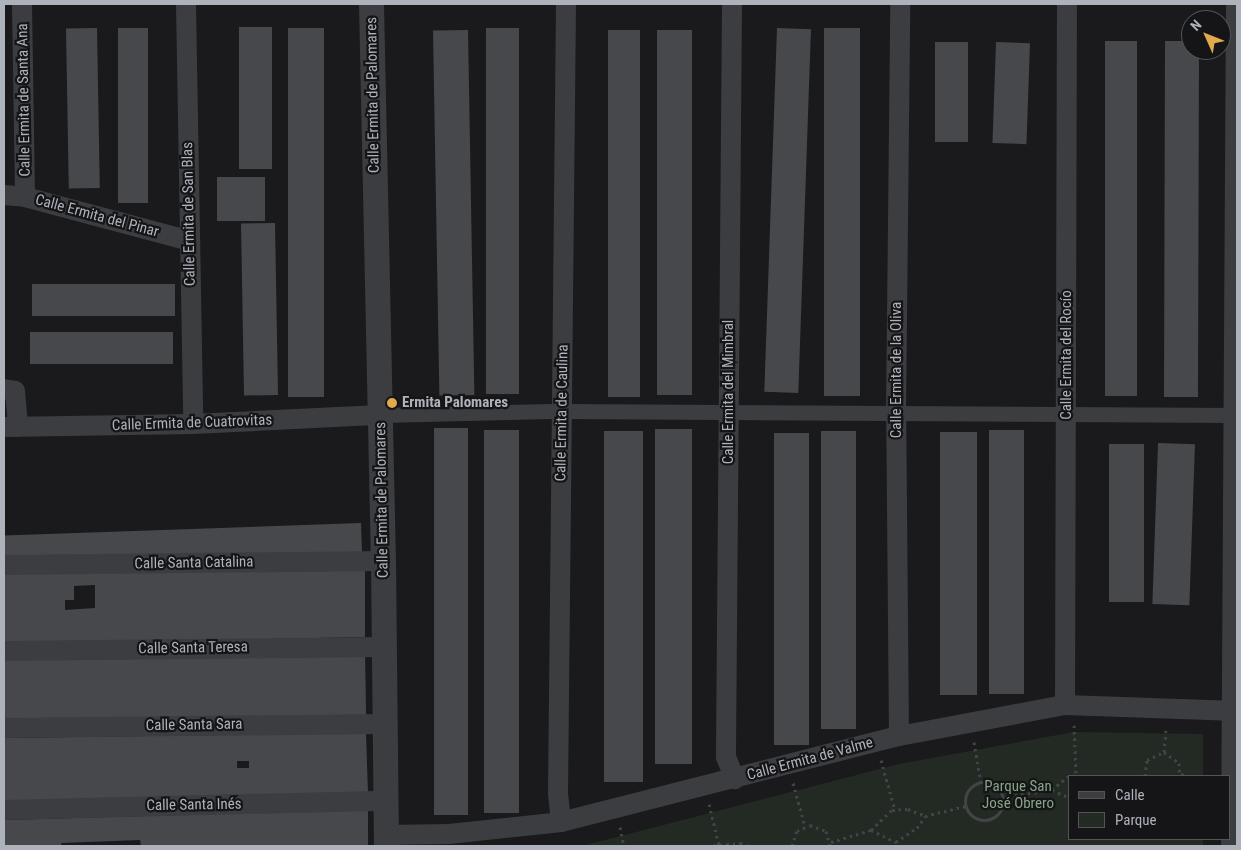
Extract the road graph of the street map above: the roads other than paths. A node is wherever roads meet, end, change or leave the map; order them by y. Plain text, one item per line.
1 (22, 4) edge
2 (186, 4) edge
3 (370, 4) edge
4 (566, 4) edge
5 (732, 4) edge
6 (900, 4) edge
7 (1067, 4) edge
8 (1236, 4) edge
9 (4, 195) edge
10 (25, 196) junction
11 (190, 241) junction
12 (4, 389) edge
13 (562, 412) junction
14 (729, 412) junction
15 (896, 413) junction
16 (1067, 414) junction
17 (380, 415) junction
18 (1235, 415) edge
19 (192, 424) junction
20 (11, 427) edge
21 (383, 561) junction
22 (4, 565) edge
23 (383, 646) junction
24 (4, 651) edge
25 (1069, 706) junction
26 (1234, 710) edge
27 (384, 724) junction
28 (4, 728) edge
29 (898, 736) junction
30 (735, 779) junction
31 (385, 800) junction
32 (4, 810) edge
33 (561, 822) junction
34 (386, 841) edge
35 (1231, 846) edge

1 - 10 street, Calle Ermita de Santa Ana
2 - 11 street, Calle Ermita de San Blas
3 - 17 street, Calle Ermita de Palomares
4 - 13 street, Calle Ermita de Caulina
5 - 14 street, Calle Ermita del Mimbral
6 - 15 street, Calle Ermita de la Oliva
7 - 16 street, Calle Ermita del Rocío
8 - 18 street
9 - 10 street, Calle Ermita del Pinar
10 - 11 street, Calle Ermita del Pinar
11 - 19 street, Calle Ermita de San Blas
12 - 20 street
13 - 14 street
13 - 17 street
13 - 33 street, Calle Ermita de Caulina
14 - 15 street
14 - 30 street, Calle Ermita del Mimbral
15 - 16 street
15 - 29 street, Calle Ermita de la Oliva
16 - 18 street
16 - 25 street, Calle Ermita del Rocío
17 - 19 street, Calle Ermita de Cuatrovitas
17 - 21 street, Calle Ermita de Palomares
18 - 26 street
19 - 20 street, Calle Ermita de Cuatrovitas
21 - 22 street, Calle Santa Catalina
21 - 23 street, Calle Ermita de Palomares
23 - 24 street, Calle Santa Teresa
23 - 27 street, Calle Ermita de Palomares
25 - 26 street, Calle Ermita de Valme
25 - 29 street, Calle Ermita de Valme
26 - 35 street
27 - 28 street, Calle Santa Sara
27 - 31 street, Calle Ermita de Palomares
29 - 30 street, Calle Ermita de Valme
30 - 33 street, Calle Ermita de Valme
31 - 32 street, Calle Santa Inés
31 - 34 street, Calle Ermita de Palomares
33 - 34 street, Calle Ermita de Valme

